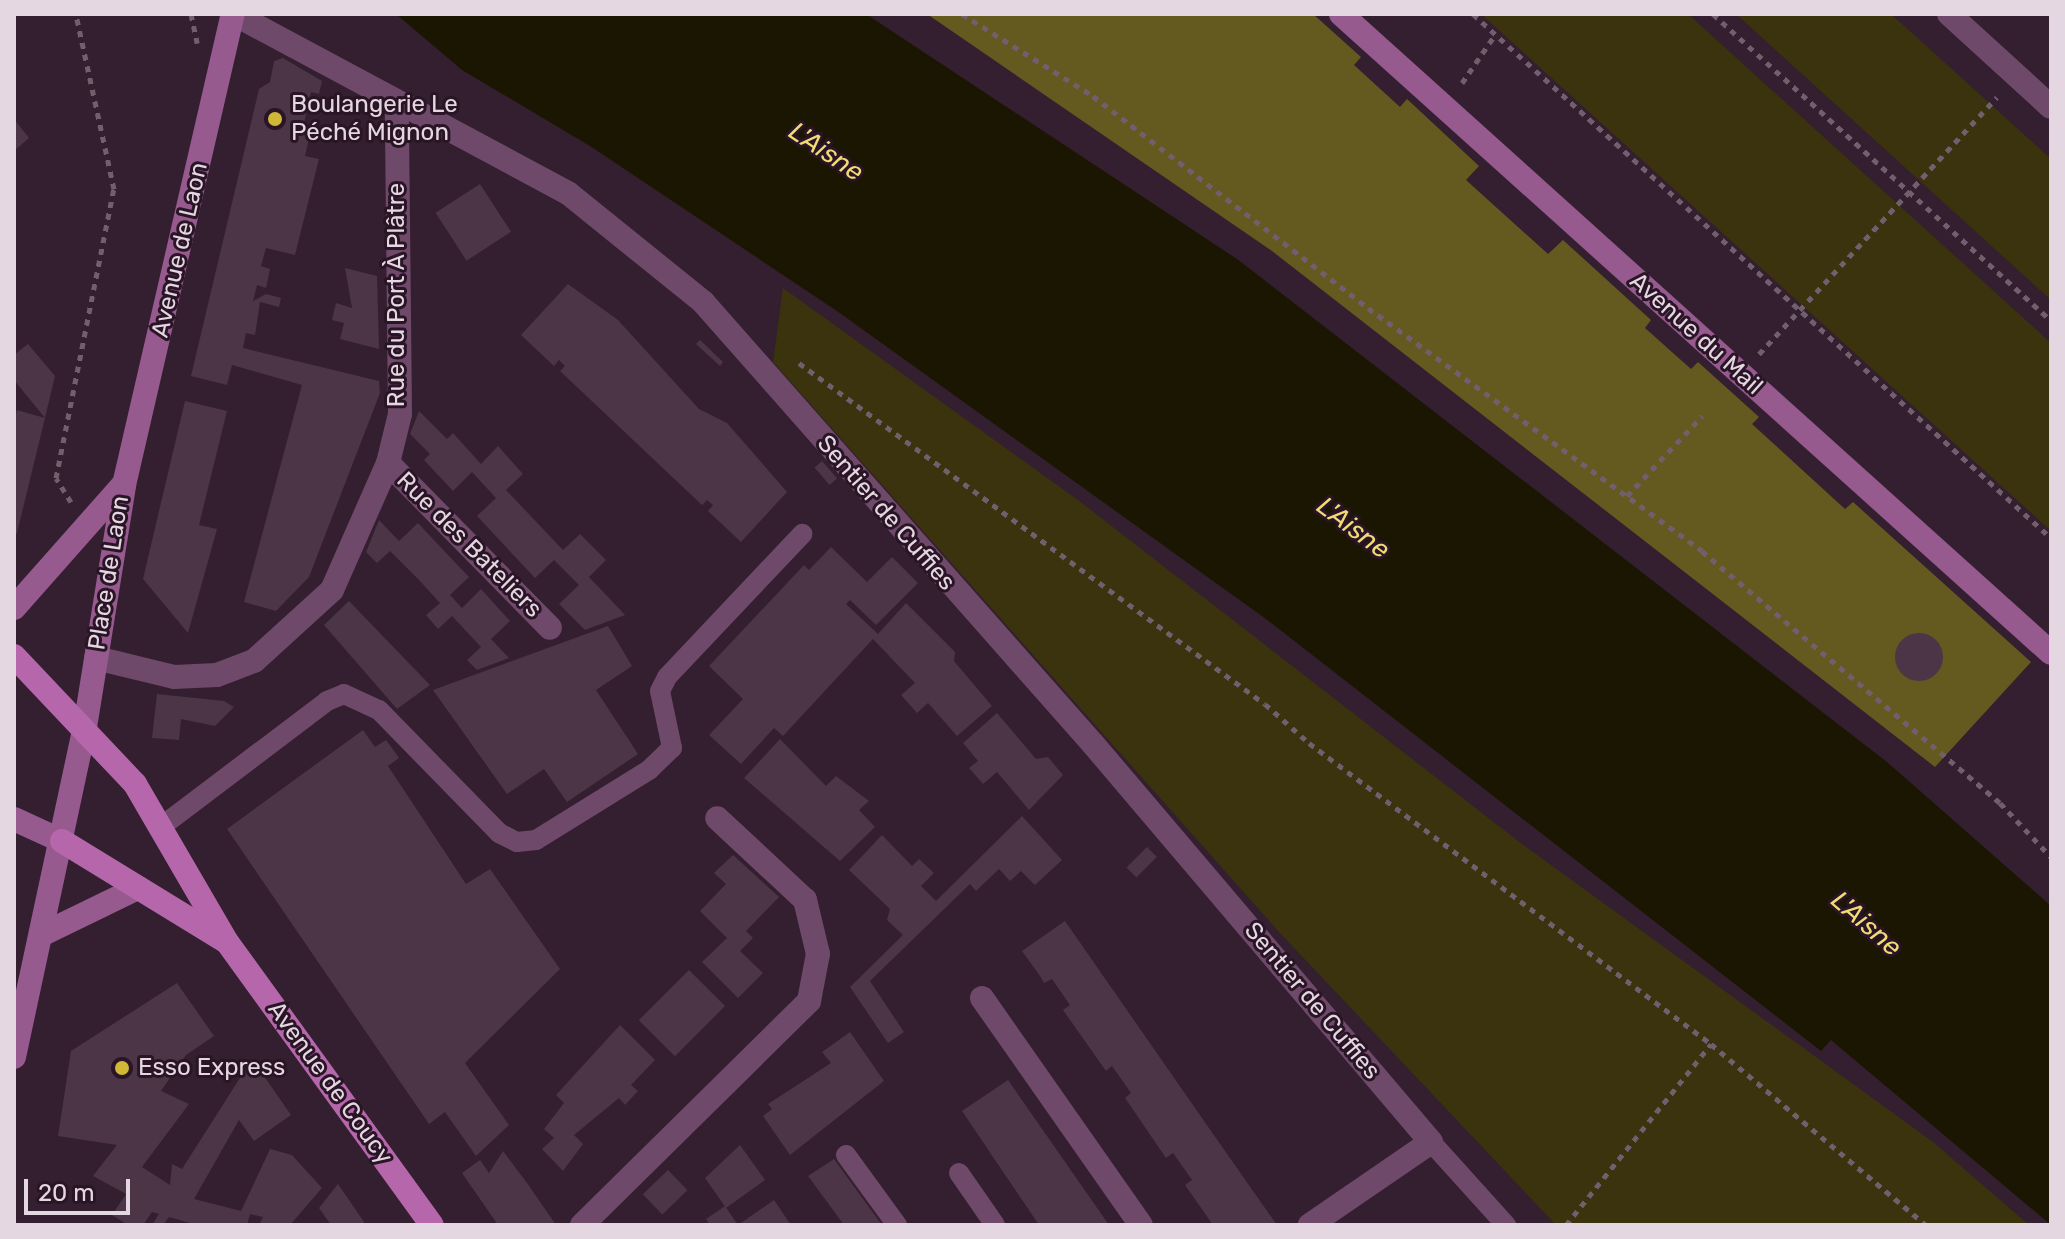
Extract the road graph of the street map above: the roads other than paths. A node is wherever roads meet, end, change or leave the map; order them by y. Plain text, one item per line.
1 (233, 14) edge
2 (1341, 14) edge
3 (1949, 14) edge
4 (397, 102) junction
5 (2051, 107) edge
6 (388, 463) junction
7 (124, 485) junction
8 (802, 534) dead end
9 (14, 608) edge
10 (550, 628) dead end
11 (2049, 648) edge
12 (14, 656) edge
13 (96, 658) junction
14 (85, 727) junction
15 (717, 818) dead end
16 (14, 819) edge
17 (162, 826) junction
18 (62, 841) junction
19 (138, 888) junction
20 (41, 935) junction
21 (227, 942) junction
22 (982, 998) dead end
23 (14, 1057) edge
24 (1431, 1142) junction
25 (846, 1155) dead end
26 (959, 1173) dead end
27 (432, 1225) edge
28 (582, 1225) edge
29 (897, 1225) edge
30 (995, 1225) edge
31 (1141, 1225) edge
32 (1310, 1225) edge
33 (1506, 1225) edge

1 - 4 street, Sentier de Cuffies
1 - 7 main road, Avenue de Laon
2 - 11 main road, Avenue du Mail
3 - 5 street
4 - 6 street, Rue du Port À Plâtre
4 - 24 street, Sentier de Cuffies
6 - 10 street, Rue des Bateliers
6 - 13 street, Rue du Port À Plâtre
7 - 9 main road, Place de Laon
7 - 13 main road, Place de Laon
8 - 17 lane
12 - 14 main road
13 - 14 main road, Place de Laon
14 - 17 main road
14 - 18 main road, Place de Laon
15 - 28 street
16 - 18 main road
17 - 21 main road
18 - 19 main road
18 - 20 main road, Place de Laon
19 - 20 main road
19 - 21 main road
20 - 23 main road, Place de Laon
21 - 27 main road, Avenue de Coucy
22 - 31 street
24 - 32 street
24 - 33 lane
25 - 29 lane
26 - 30 lane

